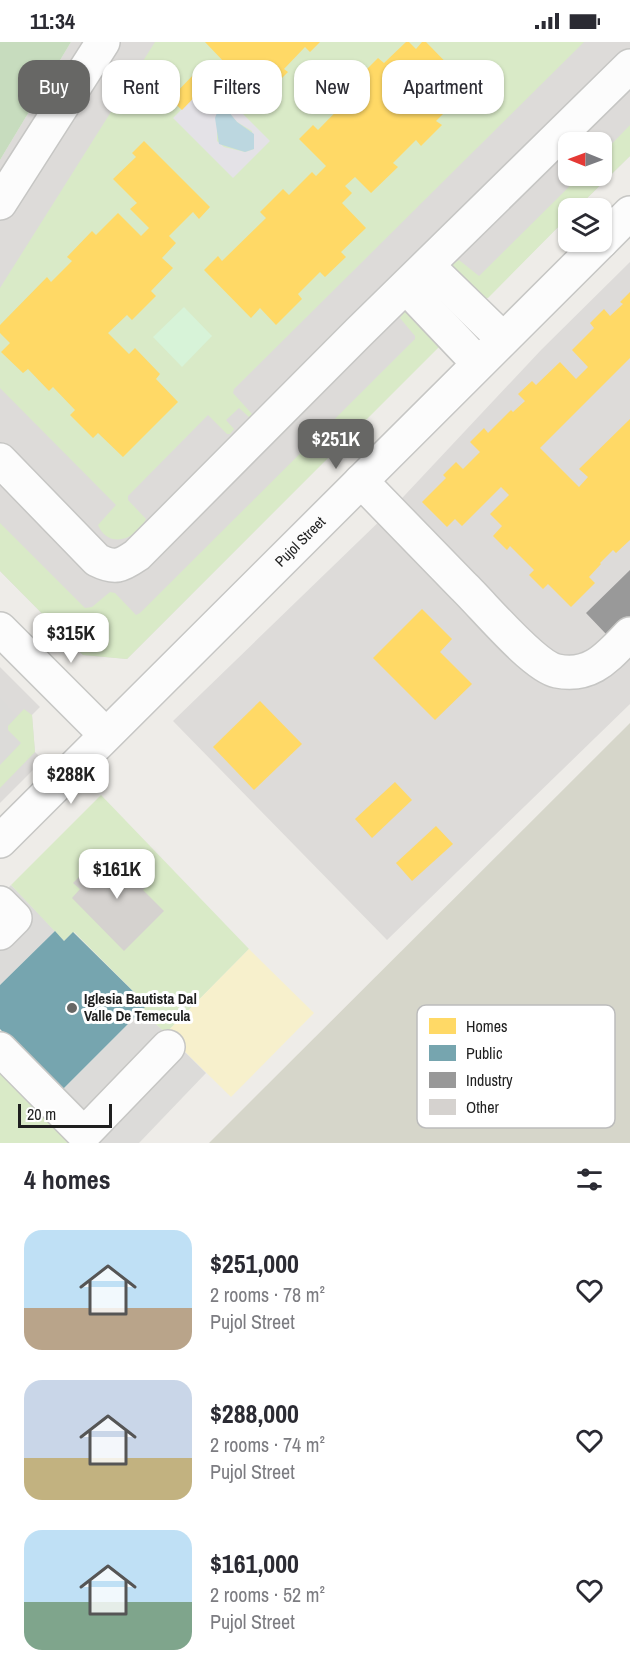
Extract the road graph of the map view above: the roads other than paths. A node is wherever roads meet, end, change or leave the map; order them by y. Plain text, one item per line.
1 (103, 42) edge
2 (630, 66) edge
3 (0, 203) edge
4 (630, 213) edge
5 (612, 230) edge
6 (590, 252) edge
7 (417, 276) junction
8 (503, 339) junction
9 (478, 363) junction
10 (0, 460) edge
11 (361, 482) junction
12 (0, 629) edge
13 (630, 634) edge
14 (105, 734) junction
15 (0, 841) edge
16 (0, 903) edge
17 (0, 933) edge
18 (168, 1047) dead end
19 (0, 1049) edge

1 - 3 street
2 - 7 street
4 - 5 street, Pujol Street
6 - 8 street, Pujol Street
7 - 8 street
7 - 9 street
7 - 10 street
8 - 9 street, Pujol Street
9 - 11 street, Pujol Street
11 - 13 street
11 - 14 street, Pujol Street
12 - 14 street
14 - 15 street, Pujol Street
16 - 17 street
18 - 19 street

